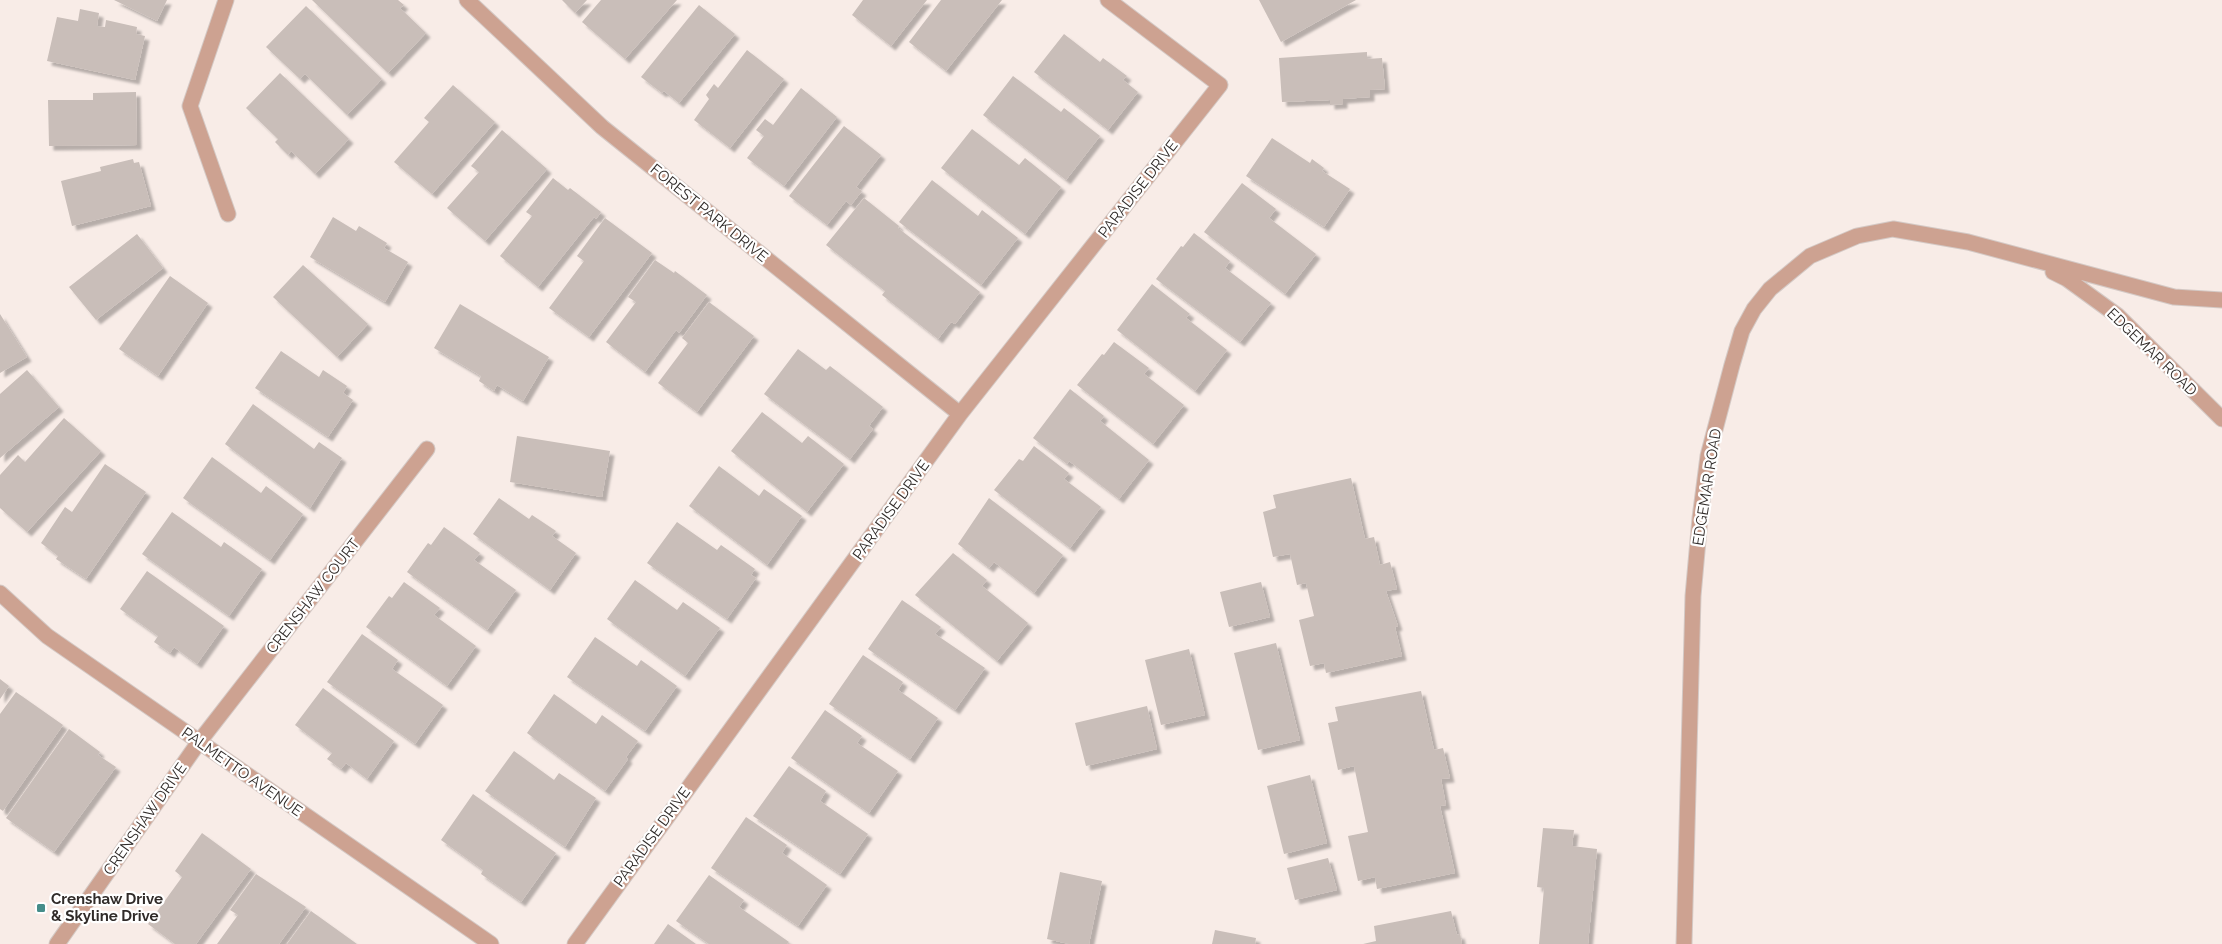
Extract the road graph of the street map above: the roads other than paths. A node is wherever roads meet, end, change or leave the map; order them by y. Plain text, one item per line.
1 (226, 0) edge
2 (468, 0) edge
3 (1108, 0) edge
4 (228, 214) dead end
5 (2028, 259) junction
6 (2222, 300) edge
7 (960, 414) junction
8 (2222, 419) edge
9 (427, 449) dead end
10 (0, 593) edge
11 (199, 742) junction
12 (57, 944) edge
13 (491, 944) edge
14 (575, 944) edge
15 (1684, 944) edge

1 - 4 street
2 - 7 street, FOREST PARK DRIVE
3 - 7 street, PARADISE DRIVE
5 - 6 street, EDGEMAR ROAD
5 - 8 street, EDGEMAR ROAD
5 - 15 street, EDGEMAR ROAD
7 - 14 street, PARADISE DRIVE
9 - 11 street, CRENSHAW COURT
10 - 11 street, PALMETTO AVENUE
11 - 12 street, CRENSHAW DRIVE
11 - 13 street, PALMETTO AVENUE

